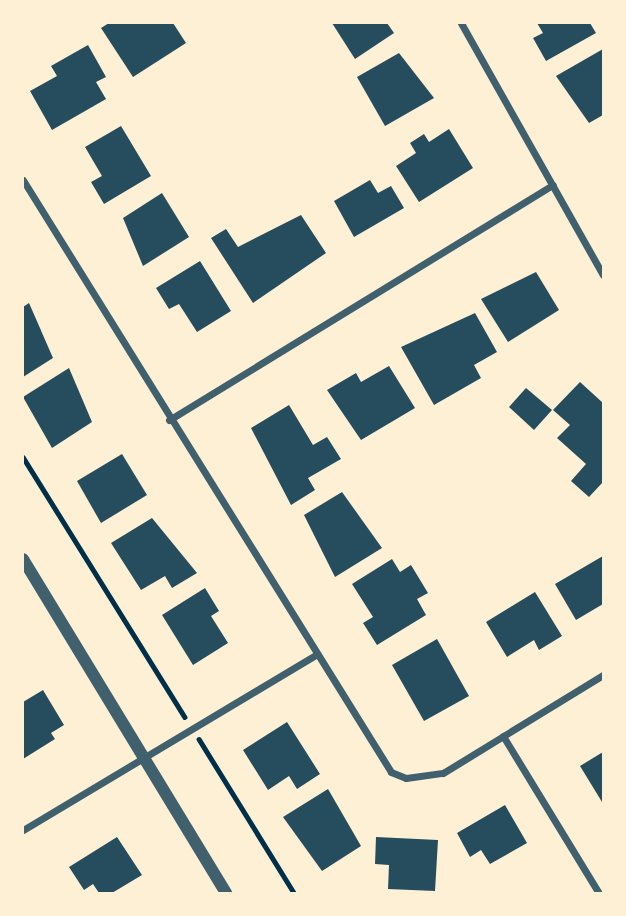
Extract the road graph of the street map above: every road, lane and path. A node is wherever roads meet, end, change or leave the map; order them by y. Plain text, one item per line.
1 (461, 23) edge
2 (23, 180) edge
3 (553, 185) junction
4 (603, 275) edge
5 (169, 420) junction
6 (23, 457) edge
7 (23, 559) edge
8 (314, 656) junction
9 (603, 675) edge
10 (174, 698) dead end
11 (503, 736) junction
12 (207, 751) dead end
13 (144, 757) junction
14 (23, 830) edge
15 (226, 893) edge
16 (294, 893) edge
17 (599, 893) edge

1 - 3 street
2 - 5 street
3 - 4 street
3 - 5 street
5 - 8 street
6 - 10 path
7 - 13 street
8 - 11 street
8 - 13 street
9 - 11 street
11 - 17 street
12 - 16 path
13 - 14 street
13 - 15 street

